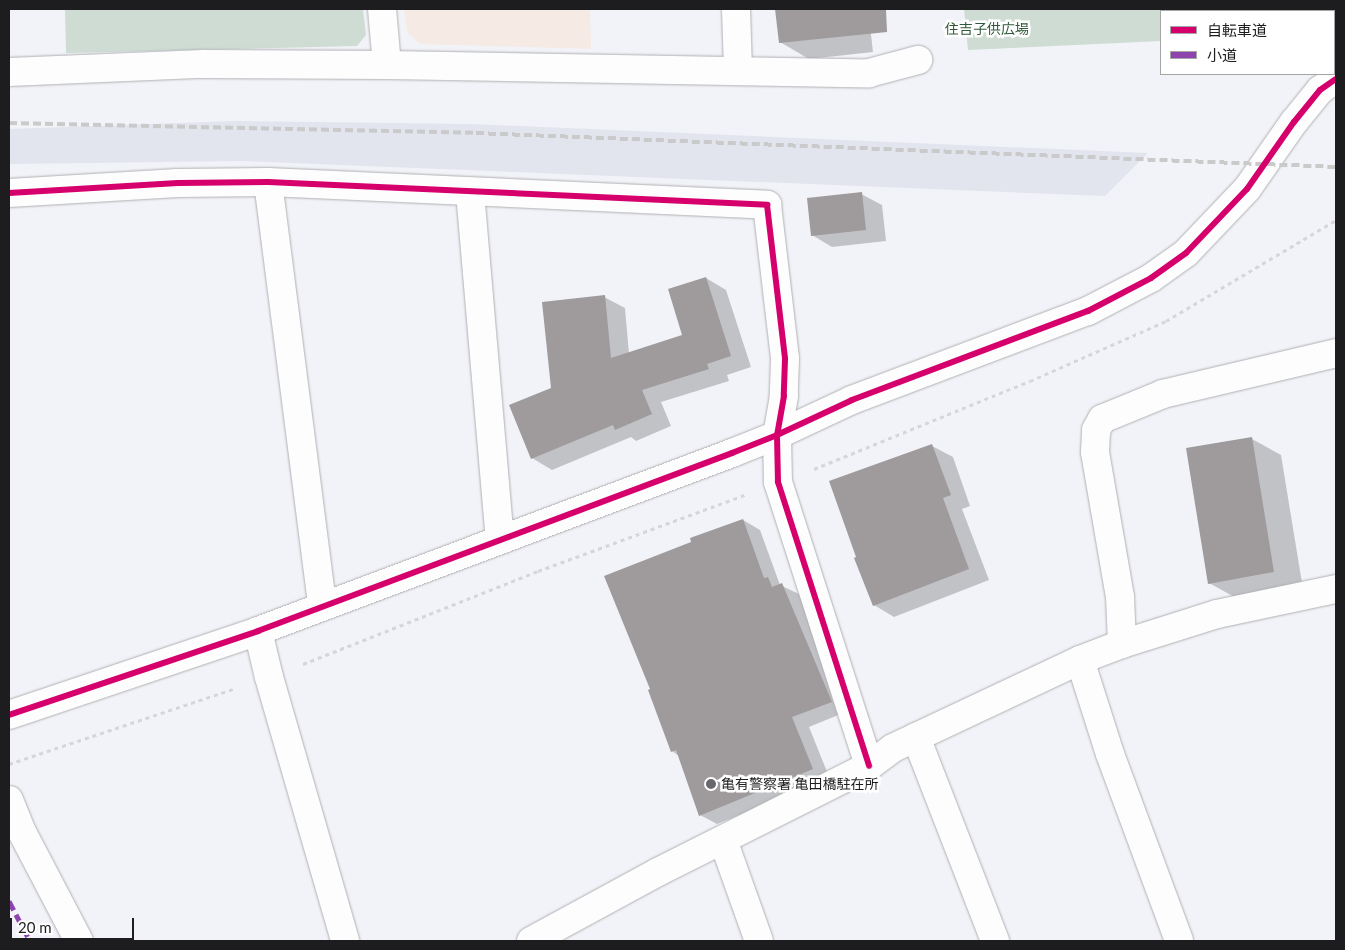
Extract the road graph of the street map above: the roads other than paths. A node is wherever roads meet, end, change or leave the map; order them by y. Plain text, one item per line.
1 (382, 9) edge
2 (736, 9) edge
3 (918, 60) dead end
4 (387, 65) junction
5 (738, 70) junction
6 (9, 72) edge
7 (1336, 79) edge
8 (268, 182) junction
9 (470, 192) junction
10 (9, 193) edge
11 (1336, 353) edge
12 (777, 435) junction
13 (500, 540) junction
14 (1336, 589) edge
15 (322, 605) junction
16 (258, 631) junction
17 (1122, 644) junction
18 (1080, 660) junction
19 (9, 715) edge
20 (905, 743) junction
21 (869, 766) junction
22 (9, 800) edge
23 (723, 840) junction
24 (538, 939) edge
25 (79, 941) edge
26 (345, 941) edge
27 (759, 941) edge
28 (995, 941) edge
29 (1179, 941) edge

1 - 4 street
2 - 5 street
3 - 5 street
4 - 5 street
4 - 6 street
7 - 12 street
8 - 9 street
8 - 10 street
8 - 15 street
9 - 12 street
9 - 13 street
11 - 17 street
12 - 13 street
12 - 21 street
13 - 15 street
14 - 17 street
15 - 16 street
16 - 19 street
16 - 26 street
17 - 18 street
18 - 20 street
18 - 29 street
20 - 21 street
20 - 28 street
21 - 23 street
22 - 25 street
23 - 24 street
23 - 27 street

